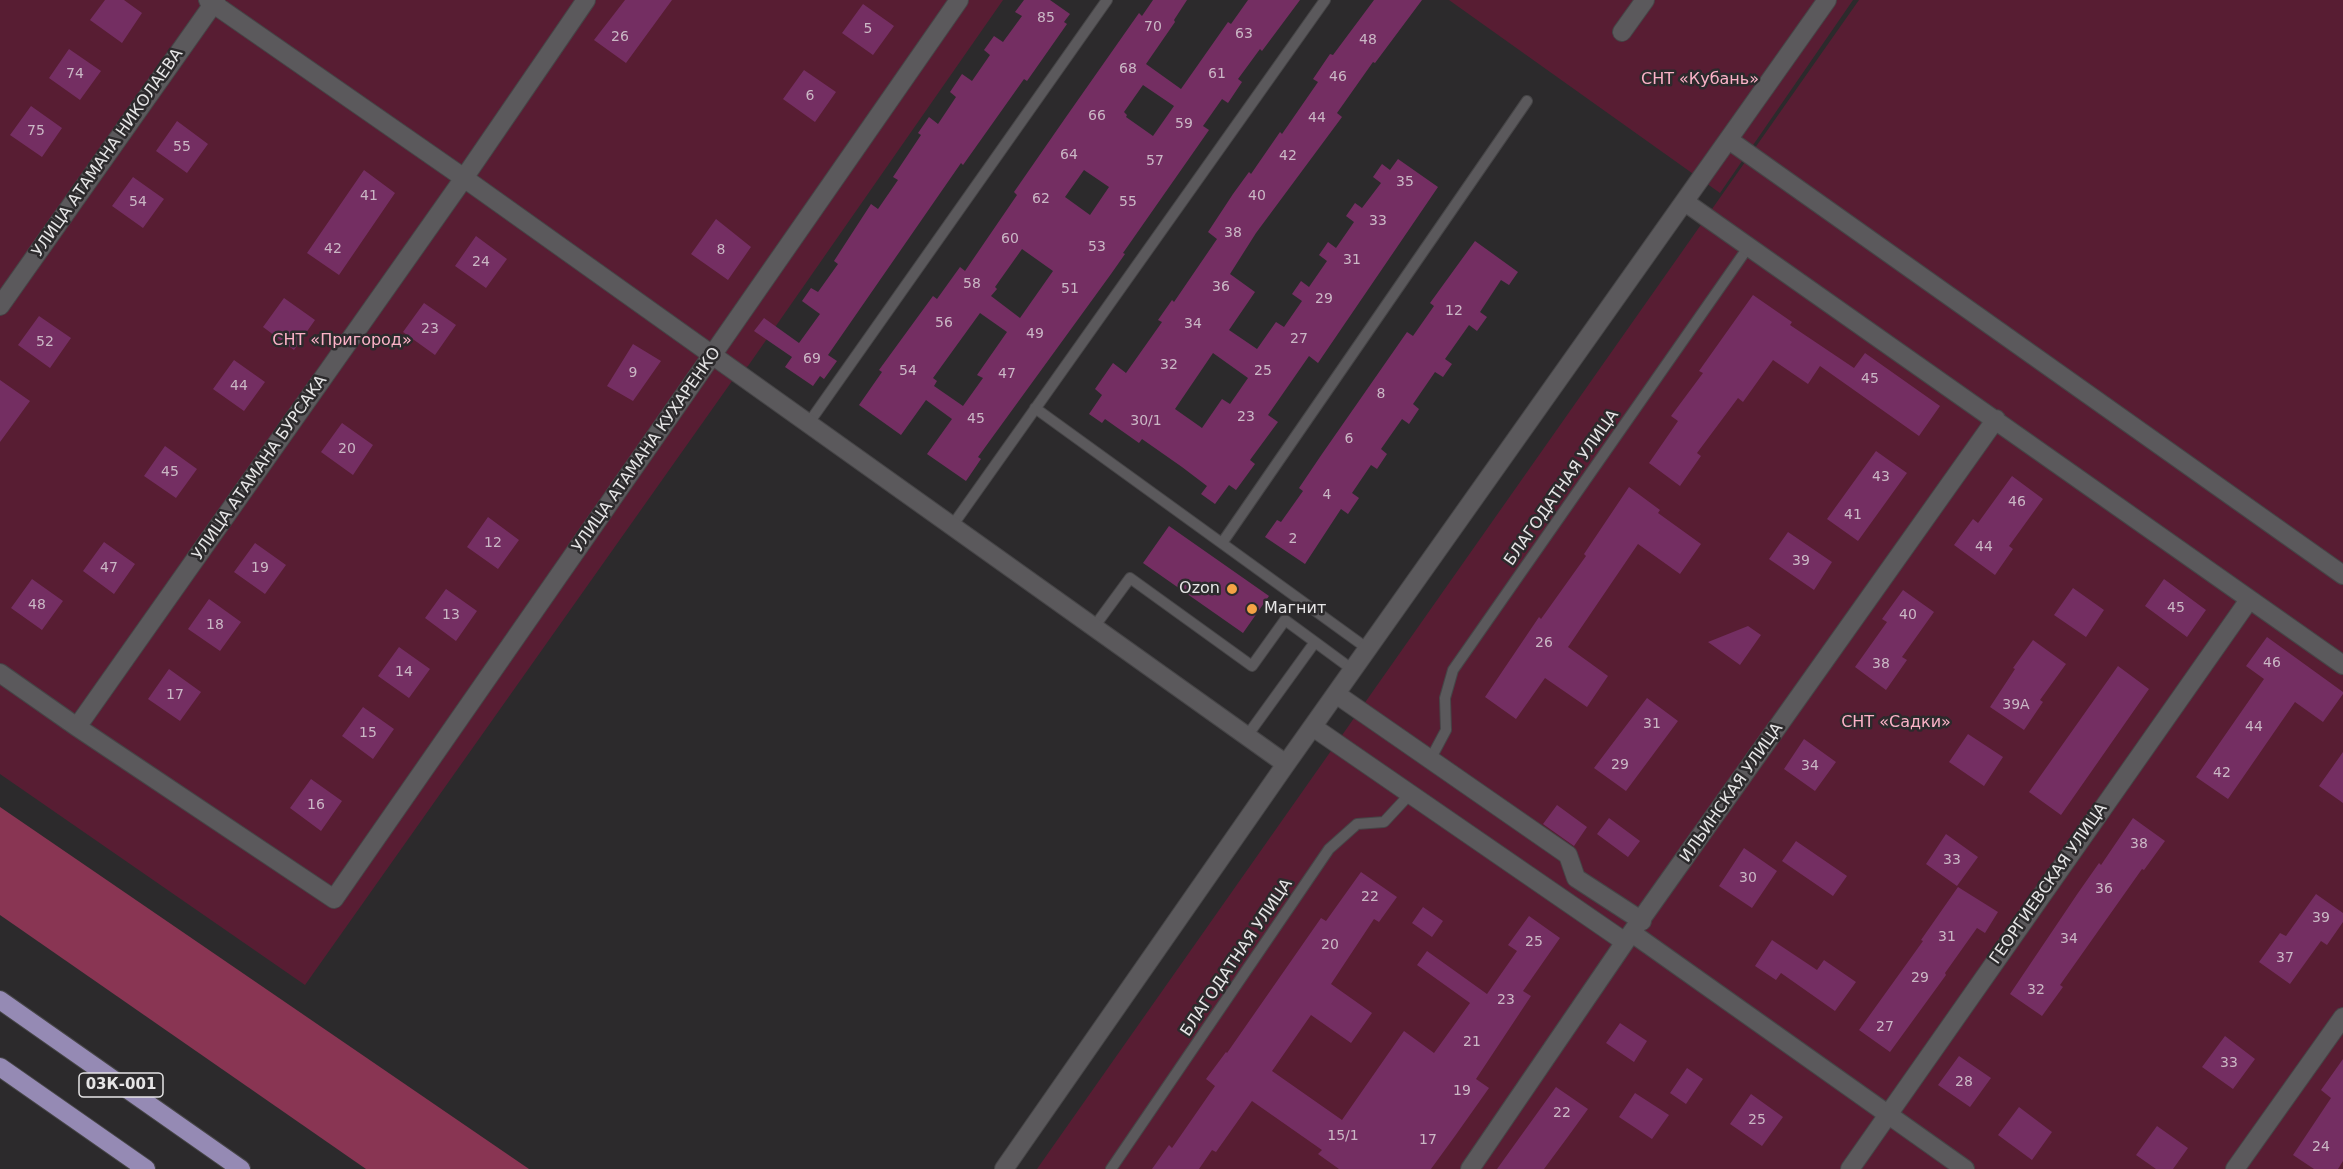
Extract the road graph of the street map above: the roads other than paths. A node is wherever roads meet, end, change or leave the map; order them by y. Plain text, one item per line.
1 (586, 0) edge
2 (958, 0) edge
3 (1107, 0) edge
4 (1325, 0) edge
5 (1644, 0) edge
6 (1827, 0) edge
7 (213, 1) edge
8 (1622, 32) dead end
9 (1527, 101) dead end
10 (1729, 140) junction
11 (464, 178) junction
12 (1685, 202) junction
13 (1749, 246) junction
14 (0, 306) edge
15 (712, 356) junction
16 (1035, 408) junction
17 (1996, 419) junction
18 (808, 424) junction
19 (952, 526) junction
20 (1222, 543) junction
21 (2343, 575) edge
22 (2249, 600) junction
23 (1094, 627) junction
24 (1315, 642) junction
25 (1368, 649) junction
26 (2343, 665) edge
27 (1353, 670) junction
28 (0, 673) edge
29 (1336, 694) junction
30 (1312, 727) junction
31 (77, 728) junction
32 (1247, 736) junction
33 (1430, 760) junction
34 (1286, 764) junction
35 (1410, 794) junction
36 (1633, 932) junction
37 (0, 1000) edge
38 (2343, 1017) edge
39 (0, 1067) edge
40 (1888, 1114) junction
41 (146, 1169) edge
42 (241, 1169) edge
43 (1004, 1169) edge
44 (1112, 1169) edge
45 (1470, 1169) edge
46 (1850, 1169) edge
47 (1965, 1169) edge
48 (2235, 1169) edge

1 - 11 street, УЛИЦА АТАМАНА БУРСАКА
2 - 15 street, УЛИЦА АТАМАНА КУХАРЕНКО
3 - 18 lane
4 - 16 lane
5 - 8 street
6 - 10 street
7 - 11 street
7 - 14 street, УЛИЦА АТАМАНА НИКОЛАЕВА
9 - 20 lane
10 - 12 street
10 - 21 street
11 - 15 street
11 - 31 street, УЛИЦА АТАМАНА БУРСАКА
12 - 13 street
12 - 25 street
13 - 17 street
13 - 33 lane, БЛАГОДАТНАЯ УЛИЦА
15 - 18 street
15 - 31 street, УЛИЦА АТАМАНА КУХАРЕНКО
16 - 19 lane
16 - 20 lane
17 - 22 street
17 - 36 street, ИЛЬИНСКАЯ УЛИЦА
18 - 19 street
19 - 23 street
20 - 25 lane
22 - 26 street
22 - 40 street, ГЕОРГИЕВСКАЯ УЛИЦА
23 - 24 lane
23 - 32 street
24 - 27 lane
24 - 32 lane
25 - 27 street
27 - 29 street
28 - 31 street
29 - 30 street
29 - 33 street
30 - 34 street
30 - 35 street
32 - 34 street
33 - 36 street
34 - 43 street
35 - 36 street
35 - 44 lane, БЛАГОДАТНАЯ УЛИЦА
36 - 40 street
36 - 45 street, ИЛЬИНСКАЯ УЛИЦА
37 - 42 main road, 03К-001
38 - 48 street
39 - 41 main road, 03К-001
40 - 46 street, ГЕОРГИЕВСКАЯ УЛИЦА
40 - 47 street

